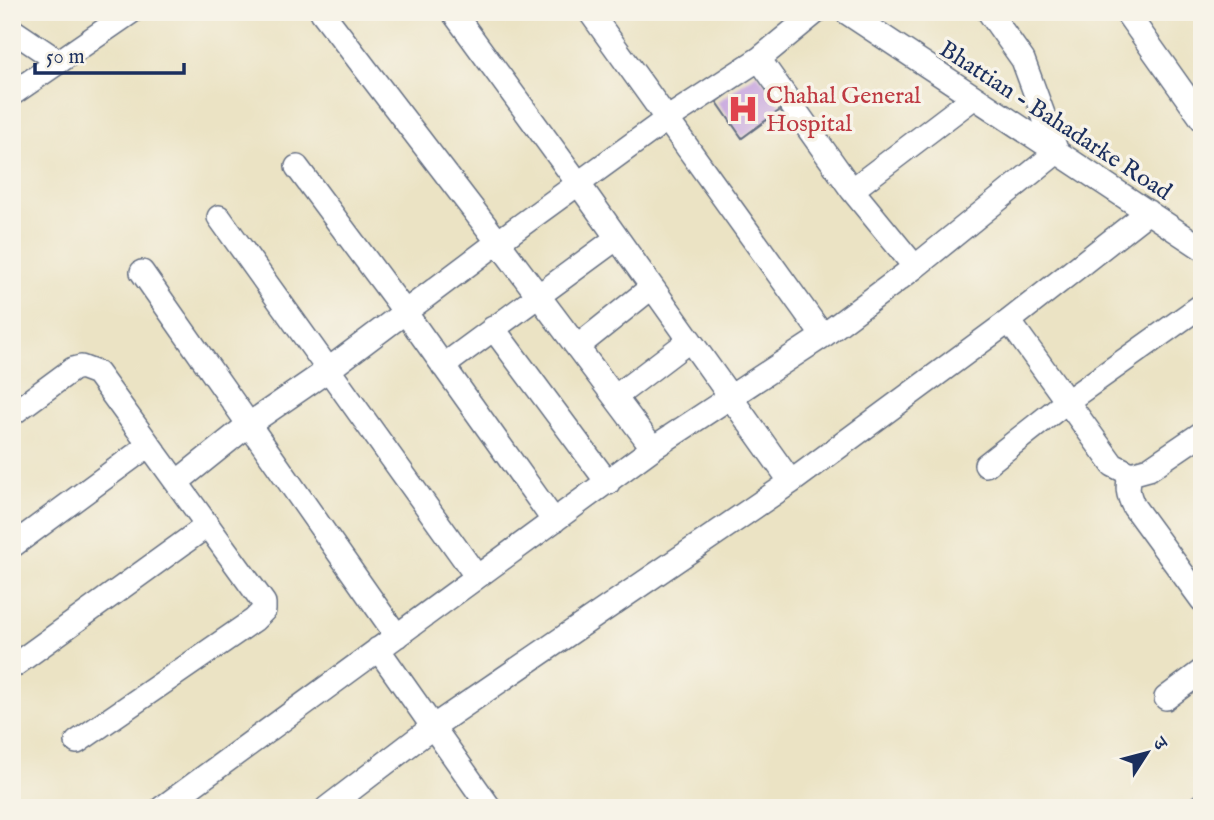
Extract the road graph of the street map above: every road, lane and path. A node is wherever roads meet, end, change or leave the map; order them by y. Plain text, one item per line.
1 (131, 12) edge
2 (322, 12) edge
3 (453, 12) edge
4 (590, 12) edge
5 (816, 12) edge
6 (846, 12) edge
7 (989, 12) edge
8 (1126, 12) edge
9 (12, 30) edge
10 (759, 59) junction
11 (58, 61) junction
12 (12, 94) edge
13 (973, 98) junction
14 (667, 119) junction
15 (1202, 119) edge
16 (1057, 152) junction
17 (297, 167) dead end
18 (578, 183) junction
19 (852, 190) junction
20 (1148, 212) junction
21 (219, 217) dead end
22 (617, 238) junction
23 (498, 242) junction
24 (1202, 248) edge
25 (915, 267) junction
26 (142, 272) dead end
27 (652, 287) junction
28 (538, 294) junction
29 (1202, 304) edge
30 (405, 312) junction
31 (1009, 321) junction
32 (493, 328) junction
33 (823, 336) junction
34 (690, 340) junction
35 (577, 347) junction
36 (443, 366) junction
37 (328, 370) junction
38 (615, 397) junction
39 (731, 398) junction
40 (1066, 402) junction
41 (12, 414) edge
42 (248, 425) junction
43 (1202, 432) edge
44 (149, 445) junction
45 (653, 448) junction
46 (986, 465) dead end
47 (1131, 474) junction
48 (177, 482) junction
49 (791, 482) junction
50 (608, 483) junction
51 (554, 521) junction
52 (208, 525) junction
53 (12, 546) edge
54 (477, 577) junction
55 (1202, 600) edge
56 (397, 636) junction
57 (378, 649) junction
58 (12, 667) edge
59 (1202, 671) edge
60 (1166, 698) dead end
61 (434, 726) junction
62 (77, 742) dead end
63 (162, 808) edge
64 (327, 808) edge
65 (490, 808) edge

1 - 11 street
2 - 23 street
3 - 18 street
4 - 14 street
5 - 10 street
6 - 13 street, Bhattian - Bahadarke Road
7 - 16 street
8 - 15 street
9 - 11 street
10 - 14 street
10 - 19 street
11 - 12 street
13 - 16 street, Bhattian - Bahadarke Road
13 - 19 street
14 - 18 street
14 - 33 street
16 - 20 street, Bhattian - Bahadarke Road
16 - 25 street
17 - 30 street
18 - 22 street
18 - 23 street
19 - 25 street
20 - 24 street, Bhattian - Bahadarke Road
20 - 31 street
21 - 37 street
22 - 27 street
22 - 28 street
23 - 28 street
23 - 30 street
25 - 33 street
26 - 42 street
27 - 34 street
27 - 35 street
28 - 32 street
28 - 35 street
29 - 40 street
30 - 36 street
30 - 37 street
31 - 40 street
31 - 49 street
32 - 36 street
32 - 50 street
33 - 39 street
34 - 38 street
34 - 39 street
35 - 38 street
36 - 51 street
37 - 42 street
37 - 54 street
38 - 45 street
39 - 45 street
39 - 49 street
40 - 46 street
40 - 47 street
41 - 44 street
42 - 48 street
42 - 56 street
43 - 47 street
44 - 48 street
44 - 53 street
45 - 50 street
47 - 55 street
48 - 52 street
49 - 61 street
50 - 51 street
51 - 54 street
52 - 58 street
52 - 62 street
54 - 56 street
56 - 57 street
57 - 61 street
57 - 63 street
59 - 60 street
61 - 64 street
61 - 65 street

